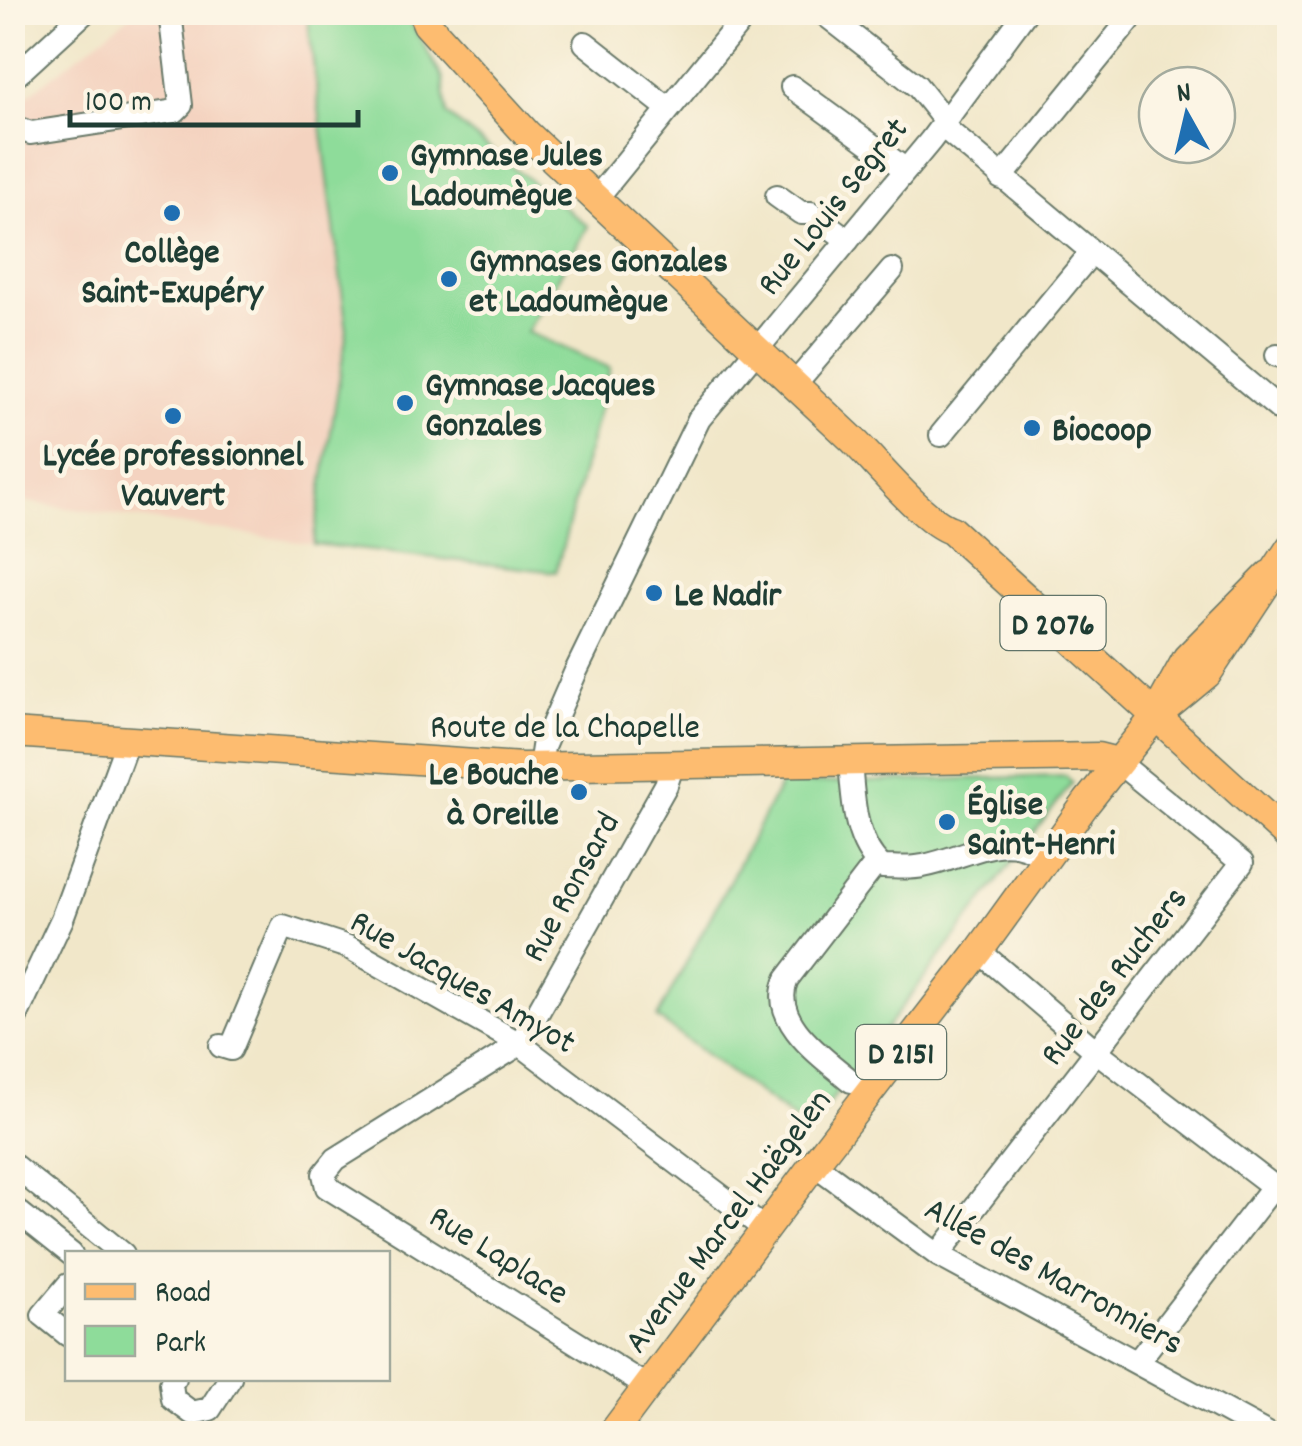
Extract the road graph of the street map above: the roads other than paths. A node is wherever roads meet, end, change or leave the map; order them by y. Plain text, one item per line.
1 (85, 12) edge
2 (170, 12) edge
3 (422, 12) edge
4 (748, 12) edge
5 (822, 12) edge
6 (1026, 12) edge
7 (1136, 12) edge
8 (585, 42) dead end
9 (12, 79) edge
10 (792, 87) dead end
11 (669, 109) junction
12 (943, 123) junction
13 (12, 127) edge
14 (906, 170) junction
15 (1001, 178) junction
16 (590, 195) junction
17 (776, 196) dead end
18 (848, 240) junction
19 (1092, 252) junction
20 (892, 270) dead end
21 (756, 351) junction
22 (794, 385) junction
23 (1290, 418) edge
24 (940, 435) dead end
25 (1290, 548) edge
26 (1154, 718) junction
27 (12, 734) edge
28 (126, 742) junction
29 (850, 760) junction
30 (1118, 762) junction
31 (673, 764) junction
32 (540, 767) junction
33 (1290, 838) edge
34 (1046, 859) junction
35 (877, 862) junction
36 (979, 951) junction
37 (12, 1025) edge
38 (520, 1044) junction
39 (221, 1046) dead end
40 (1096, 1051) junction
41 (852, 1081) dead end
42 (12, 1164) edge
43 (814, 1164) junction
44 (324, 1174) joint
45 (1281, 1193) edge
46 (12, 1206) edge
47 (766, 1230) junction
48 (68, 1251) edge
49 (120, 1251) edge
50 (938, 1255) junction
51 (65, 1289) edge
52 (65, 1332) edge
53 (1138, 1361) junction
54 (173, 1381) edge
55 (228, 1381) edge
56 (646, 1386) junction
57 (612, 1434) edge
58 (1268, 1434) edge

1 - 9 street
2 - 13 street
3 - 16 main road, D 2076
4 - 11 street
5 - 12 street
6 - 12 street, Rue Louis Segret
7 - 15 street
8 - 11 street
10 - 14 street
11 - 16 street
12 - 14 street, Rue Louis Segret
12 - 15 street
14 - 18 street, Rue Louis Segret
15 - 19 street
16 - 21 main road, D 2076
17 - 18 street
18 - 21 street, Rue Louis Segret
19 - 23 street
19 - 24 street
20 - 22 street
21 - 22 main road, D 2076
21 - 32 street, Rue Louis Segret
22 - 26 main road, D 2076
25 - 26 main road, Avenue Marcel Haëgelen
26 - 30 main road, Avenue Marcel Haëgelen / D 2151
26 - 33 main road, D 2076
27 - 28 main road, Route de la Chapelle
28 - 32 main road, Route de la Chapelle
28 - 37 street
29 - 30 main road, Route de la Chapelle
29 - 31 main road, Route de la Chapelle
29 - 35 street
30 - 34 main road, Avenue Marcel Haëgelen / D 2151
30 - 40 street, Rue des Ruchers
31 - 32 main road, Route de la Chapelle
31 - 38 street, Rue Ronsard
34 - 35 street
34 - 36 main road, Avenue Marcel Haëgelen / D 2151
35 - 41 street
36 - 40 street
36 - 43 main road, Avenue Marcel Haëgelen / D 2151
38 - 39 street, Rue Jacques Amyot
38 - 44 street, Rue Ronsard
38 - 47 street, Rue Jacques Amyot
40 - 45 street
40 - 50 street, Rue des Ruchers
42 - 49 street
43 - 47 main road, Avenue Marcel Haëgelen / D 2151
43 - 50 street, Allée des Marronniers
44 - 56 street, Rue Laplace
45 - 53 street
46 - 48 street
47 - 56 main road, Avenue Marcel Haëgelen / D 2151
50 - 53 street, Allée des Marronniers
51 - 52 street
53 - 58 street, Allée des Marronniers
54 - 55 street
56 - 57 main road, Avenue Marcel Haëgelen / D 2151

